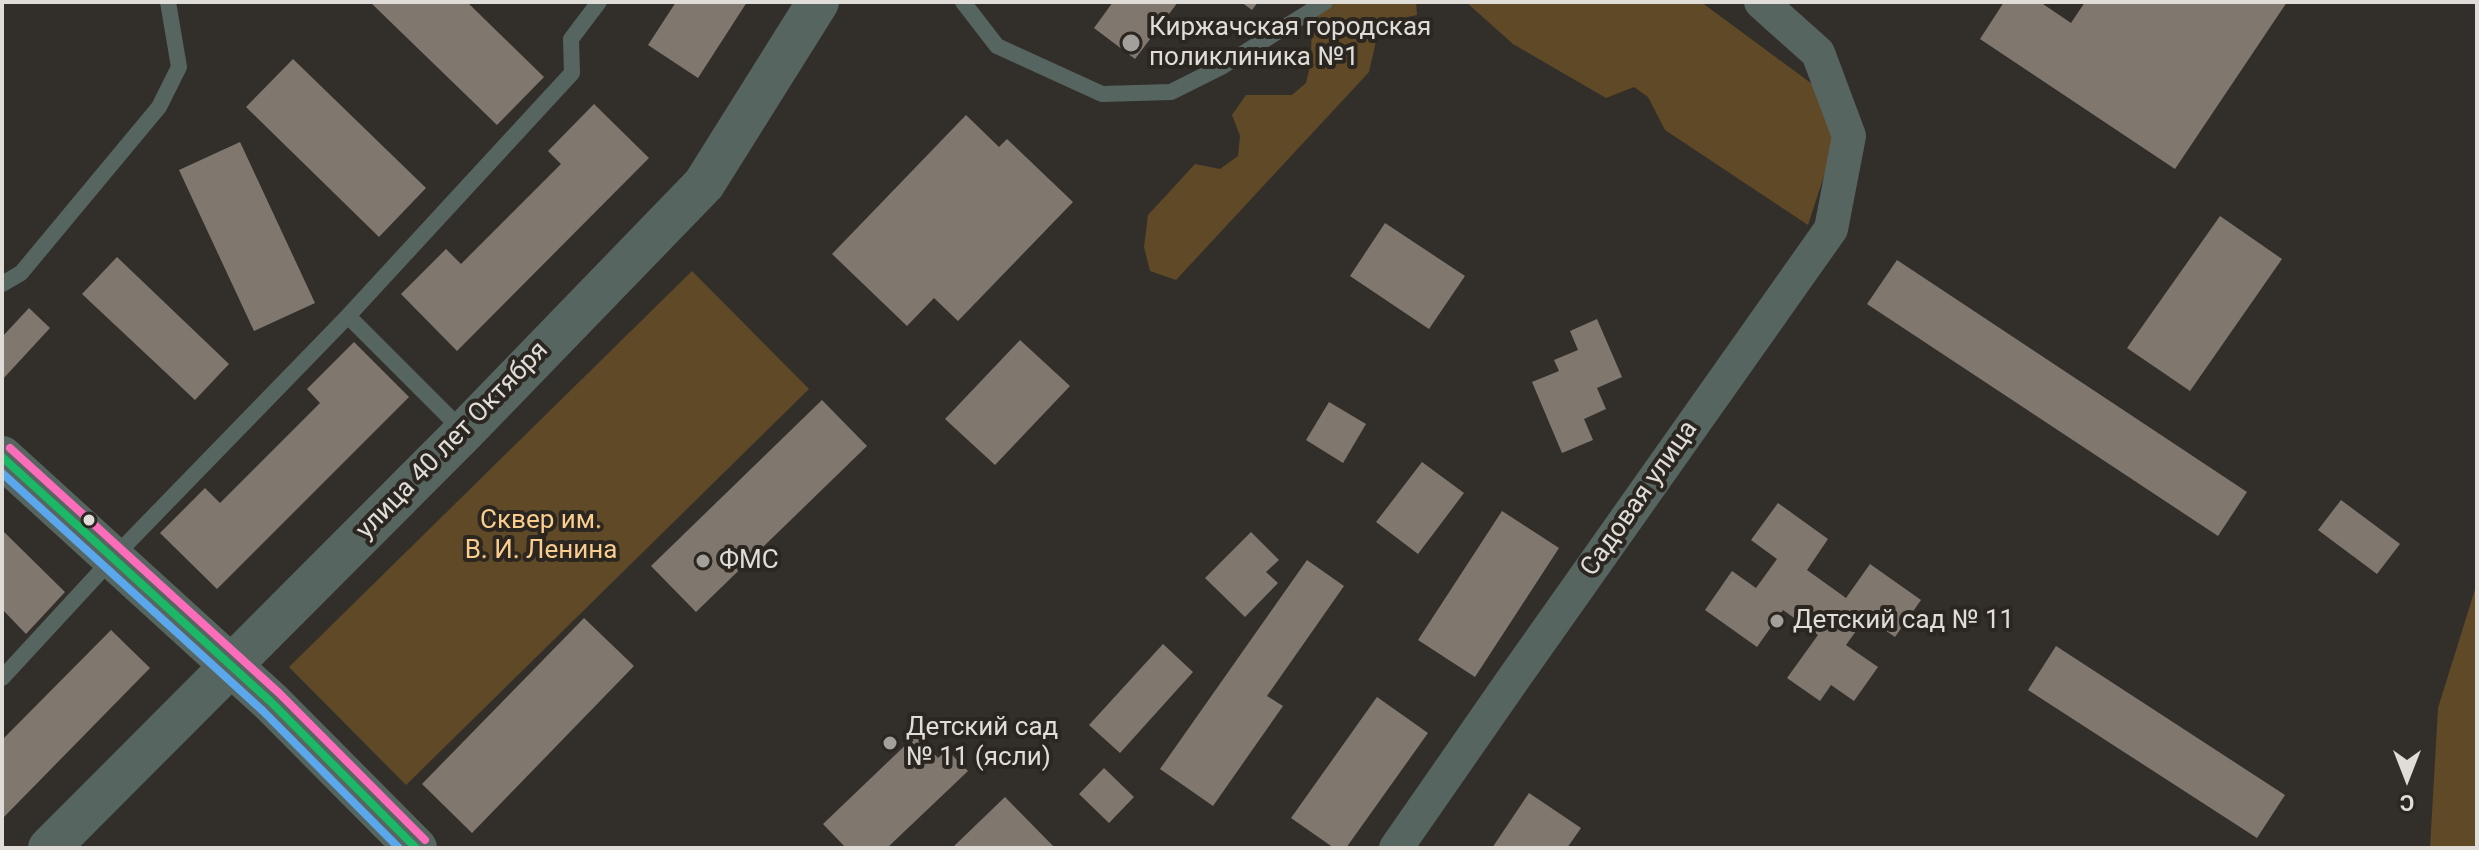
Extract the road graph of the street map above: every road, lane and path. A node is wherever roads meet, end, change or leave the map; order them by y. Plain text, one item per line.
1 (168, 2) edge
2 (599, 2) edge
3 (818, 2) edge
4 (963, 2) edge
5 (1325, 2) edge
6 (1761, 2) edge
7 (2, 284) edge
8 (348, 316) junction
9 (464, 432) junction
10 (2, 457) edge
11 (111, 560) junction
12 (231, 666) junction
13 (2, 678) edge
14 (49, 848) edge
15 (416, 848) edge
16 (1396, 848) edge

1 - 7 lane
2 - 8 lane
3 - 9 street, улица 40 лет Октября
4 - 5 lane
6 - 16 street, Садовая улица
8 - 9 lane
8 - 11 lane
9 - 12 street, улица 40 лет Октября
10 - 11 street
11 - 12 street
11 - 13 lane
12 - 14 street, улица 40 лет Октября
12 - 15 street

